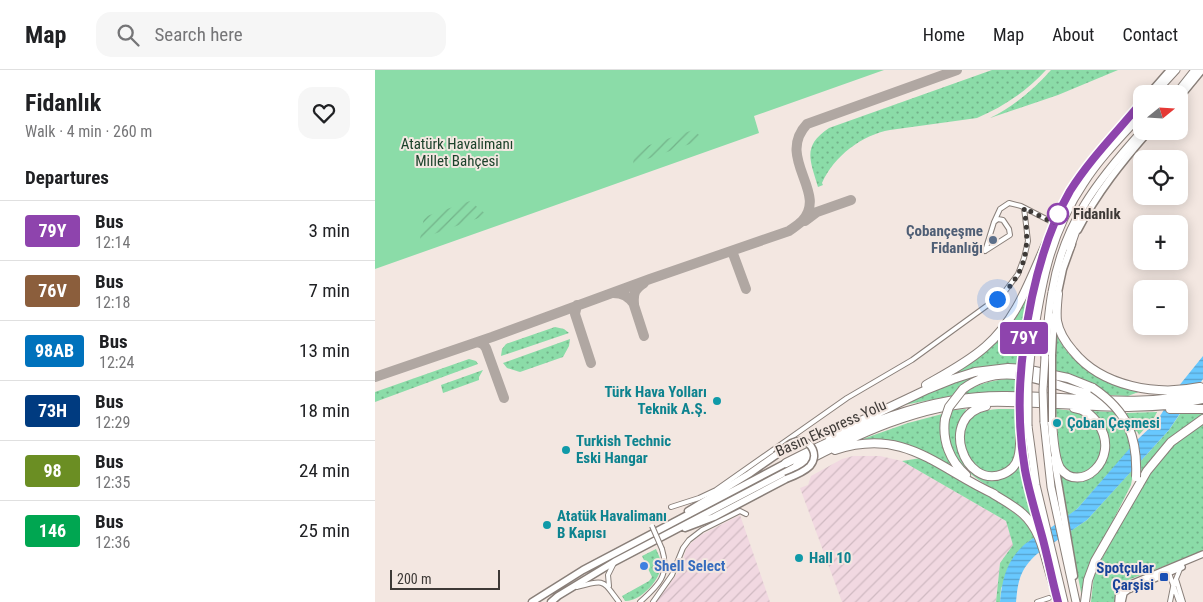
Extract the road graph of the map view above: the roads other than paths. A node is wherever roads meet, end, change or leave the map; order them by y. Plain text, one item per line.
1 (1170, 70) edge
2 (1177, 70) edge
3 (1181, 70) edge
4 (1195, 70) edge
5 (1202, 70) edge
6 (1157, 85) edge
7 (1163, 85) edge
8 (1168, 85) edge
9 (1183, 85) edge
10 (1188, 87) edge
11 (1133, 113) edge
12 (1133, 115) edge
13 (1126, 122) junction
14 (1133, 124) edge
15 (1134, 140) edge
16 (1141, 140) edge
17 (1113, 164) junction
18 (1024, 208) junction
19 (993, 222) junction
20 (1054, 223) junction
21 (1046, 244) junction
22 (1070, 248) junction
23 (1058, 294) junction
24 (1049, 356) junction
25 (1202, 393) edge
26 (1123, 400) junction
27 (897, 402) junction
28 (1013, 403) junction
29 (1055, 404) junction
30 (1163, 404) junction
31 (1192, 406) junction
32 (1203, 409) edge
33 (1203, 419) edge
34 (1048, 422) junction
35 (1024, 427) junction
36 (786, 463) junction
37 (797, 466) junction
38 (994, 494) junction
39 (1125, 506) junction
40 (671, 507) dead end
41 (746, 514) dead end
42 (679, 520) junction
43 (652, 526) dead end
44 (669, 533) junction
45 (1203, 554) edge
46 (1203, 558) edge
47 (614, 562) junction
48 (1180, 568) junction
49 (1169, 573) junction
50 (1176, 578) junction
51 (609, 586) junction
52 (1054, 586) junction
53 (1173, 587) junction
54 (573, 588) junction
55 (1049, 598) dead end
56 (532, 602) edge
57 (551, 602) edge
58 (619, 602) edge
59 (640, 602) edge
60 (653, 602) edge
61 (1037, 602) edge
62 (1058, 602) edge
63 (1064, 602) edge
64 (1077, 602) edge
65 (1085, 602) edge
66 (1118, 602) edge
67 (1122, 602) edge
68 (1170, 602) edge
69 (1179, 602) edge
70 (1183, 602) edge

1 - 6 main road
2 - 7 highway
3 - 8 highway
4 - 9 highway
5 - 10 main road
11 - 13 main road
12 - 13 highway
13 - 20 main road
14 - 35 highway, bridge
15 - 17 highway
16 - 22 main road
17 - 22 highway
17 - 24 highway
18 - 19 street
18 - 20 street
18 - 40 street
19 - 19 street
20 - 21 main road
21 - 27 highway
21 - 35 main road, bridge
22 - 23 main road
23 - 24 main road
23 - 25 highway
24 - 34 highway, bridge
25 - 30 highway, Basın Ekspress Yolu
25 - 31 highway
26 - 30 highway, Basın Ekspress Yolu
26 - 36 highway, Basın Ekspress Yolu
26 - 38 highway, bridge
27 - 36 highway
27 - 39 highway, bridge
28 - 29 highway, Basın Ekspress Yolu
28 - 35 highway
28 - 37 highway, Basın Ekspress Yolu
29 - 30 highway, Basın Ekspress Yolu
29 - 34 highway
30 - 31 highway
31 - 32 highway
33 - 39 highway
34 - 64 highway
35 - 52 main road
35 - 63 highway
36 - 42 main road, Basın Ekspress Yolu
37 - 38 highway
37 - 44 main road, Basın Ekspress Yolu
38 - 52 highway
39 - 65 highway
41 - 60 street
42 - 44 main road, bridge
42 - 56 main road, Basın Ekspress Yolu
43 - 59 street, bridge
44 - 47 main road, Basın Ekspress Yolu
45 - 66 main road
46 - 48 main road
47 - 51 street
47 - 54 main road, Basın Ekspress Yolu
48 - 49 main road
48 - 50 street
49 - 53 street
49 - 67 main road
50 - 53 street
50 - 70 street
51 - 54 street
51 - 58 street
52 - 62 main road
53 - 68 street
53 - 69 street
54 - 57 main road, Basın Ekspress Yolu
55 - 61 street

